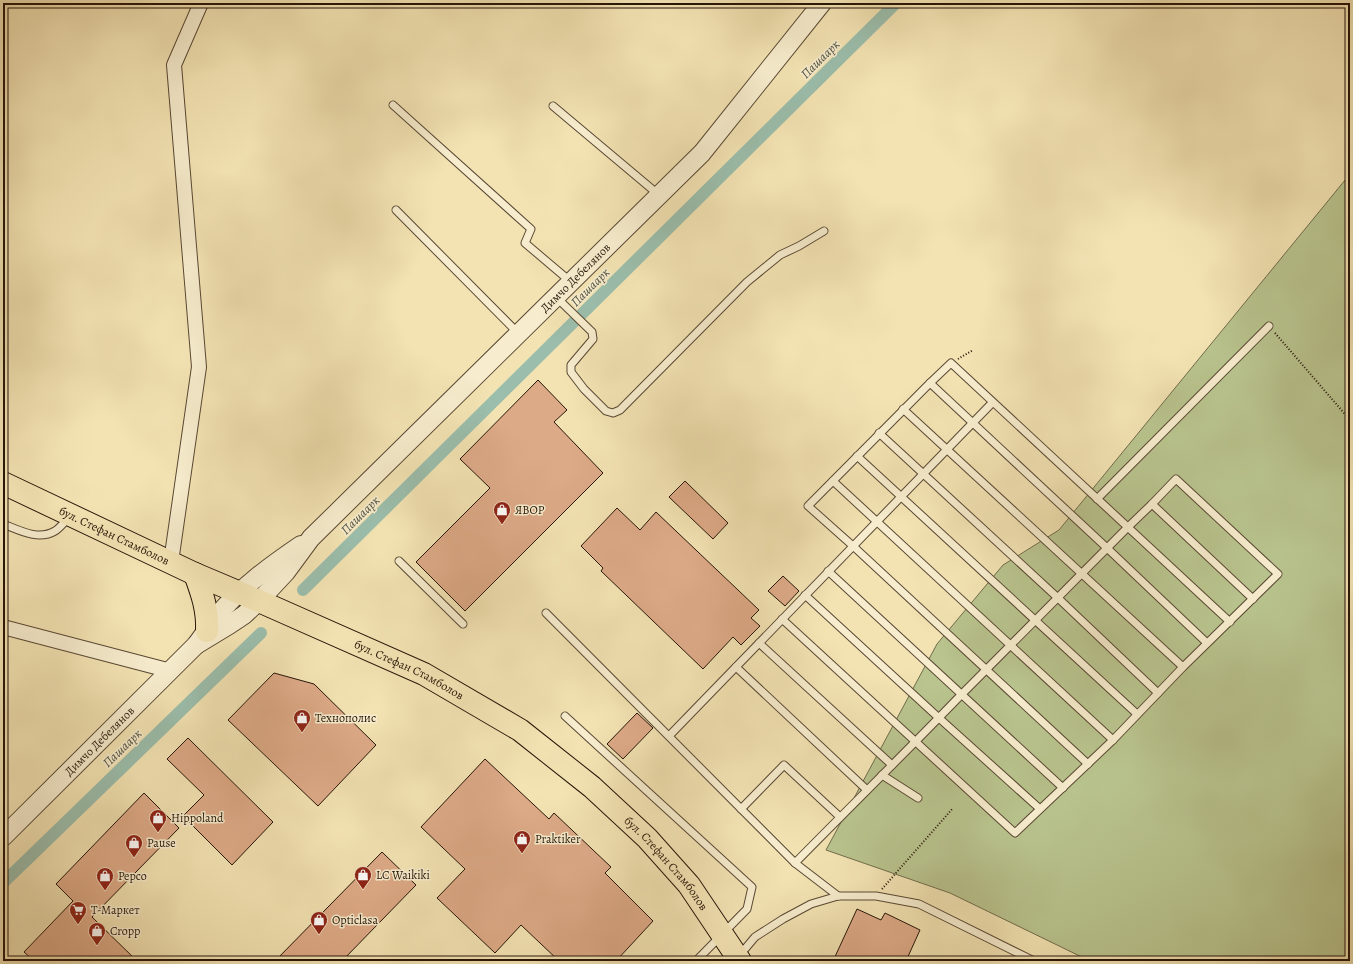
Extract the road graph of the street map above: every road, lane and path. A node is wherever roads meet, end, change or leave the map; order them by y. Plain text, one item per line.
1 (202, 3) edge
2 (822, 3) edge
3 (393, 105) dead end
4 (553, 106) dead end
5 (659, 196) junction
6 (396, 210) dead end
7 (824, 231) dead end
8 (571, 282) junction
9 (556, 297) junction
10 (1269, 326) joint
11 (518, 333) junction
12 (973, 350) dead end
13 (950, 363) junction
14 (930, 383) junction
15 (992, 403) junction
16 (903, 408) junction
17 (1350, 420) edge
18 (973, 423) junction
19 (879, 433) junction
20 (948, 448) junction
21 (857, 456) junction
22 (922, 474) junction
23 (833, 481) junction
24 (3, 483) edge
25 (901, 497) junction
26 (1097, 499) junction
27 (1152, 504) junction
28 (72, 516) junction
29 (878, 521) junction
30 (3, 524) edge
31 (1128, 528) junction
32 (853, 546) junction
33 (1107, 548) junction
34 (399, 561) dead end
35 (171, 562) junction
36 (828, 572) junction
37 (195, 574) junction
38 (1082, 574) junction
39 (805, 595) junction
40 (249, 597) junction
41 (1058, 598) junction
42 (1253, 599) junction
43 (546, 613) dead end
44 (782, 619) junction
45 (1036, 620) junction
46 (1230, 622) junction
47 (463, 624) dead end
48 (3, 627) edge
49 (202, 638) junction
50 (759, 643) junction
51 (1207, 643) junction
52 (1011, 645) junction
53 (736, 667) junction
54 (1183, 667) junction
55 (986, 670) junction
56 (171, 671) junction
57 (1158, 693) junction
58 (961, 695) junction
59 (1137, 714) junction
60 (565, 716) dead end
61 (938, 718) junction
62 (669, 736) junction
63 (1113, 740) junction
64 (915, 742) junction
65 (892, 764) junction
66 (1088, 764) junction
67 (882, 775) junction
68 (1063, 788) junction
69 (867, 790) junction
70 (918, 798) dead end
71 (954, 808) dead end
72 (741, 809) junction
73 (1040, 809) junction
74 (840, 817) junction
75 (3, 837) edge
76 (795, 863) junction
77 (838, 896) junction
78 (876, 896) junction
79 (723, 935) junction
80 (739, 959) edge
81 (696, 961) edge
82 (1034, 961) edge

1 - 35 street
2 - 5 street, Димчо Дебелянов
3 - 8 lane
4 - 5 lane
5 - 8 street, Димчо Дебелянов
6 - 11 lane
7 - 9 lane
8 - 9 street, Димчо Дебелянов
9 - 11 street, Димчо Дебелянов
10 - 17 path
10 - 26 lane
11 - 40 street, Димчо Дебелянов
12 - 13 path
13 - 14 lane
13 - 15 lane
14 - 16 lane
14 - 18 lane
15 - 18 lane
15 - 26 lane
16 - 19 lane
16 - 20 lane
18 - 20 lane
18 - 33 lane
19 - 21 lane
19 - 22 lane
20 - 22 lane
20 - 38 lane
21 - 23 lane
21 - 25 lane
22 - 25 lane
22 - 41 lane
23 - 29 lane
23 - 32 lane
24 - 28 main road, бул. Стефан Стамболов
25 - 29 lane
25 - 45 lane
26 - 31 lane
27 - 31 lane
27 - 42 lane
27 - 42 lane
28 - 30 lane
28 - 35 main road, бул. Стефан Стамболов
29 - 32 lane
29 - 52 lane
31 - 33 lane
31 - 46 lane
32 - 36 lane
32 - 55 lane
33 - 38 lane
33 - 51 lane
34 - 47 lane
35 - 37 main road, бул. Стефан Стамболов
36 - 39 lane
36 - 58 lane
37 - 40 main road, бул. Стефан Стамболов
37 - 49 main road
38 - 41 lane
38 - 54 lane
39 - 44 lane
39 - 61 lane
40 - 49 street, Димчо Дебелянов
40 - 79 main road, бул. Стефан Стамболов
41 - 45 lane
41 - 57 lane
42 - 46 lane
43 - 62 lane
44 - 50 lane
44 - 64 lane
45 - 52 lane
45 - 59 lane
46 - 51 lane
48 - 56 street
49 - 56 street, Димчо Дебелянов
50 - 53 lane
50 - 65 lane
51 - 54 lane
52 - 55 lane
52 - 63 lane
53 - 62 lane
53 - 69 lane
54 - 57 lane
55 - 58 lane
55 - 66 lane
56 - 75 street, Димчо Дебелянов
57 - 59 lane
58 - 61 lane
58 - 68 lane
59 - 63 lane
60 - 79 lane
61 - 64 lane
61 - 73 lane
62 - 72 lane
63 - 66 lane
64 - 65 lane
64 - 73 lane
65 - 67 lane
66 - 68 lane
67 - 69 lane
67 - 70 lane
68 - 73 lane
69 - 74 lane
71 - 78 path
72 - 74 lane
72 - 76 lane
74 - 76 lane
76 - 77 lane
77 - 78 lane
77 - 80 lane
78 - 82 lane
79 - 80 main road, бул. Стефан Стамболов
79 - 81 lane

